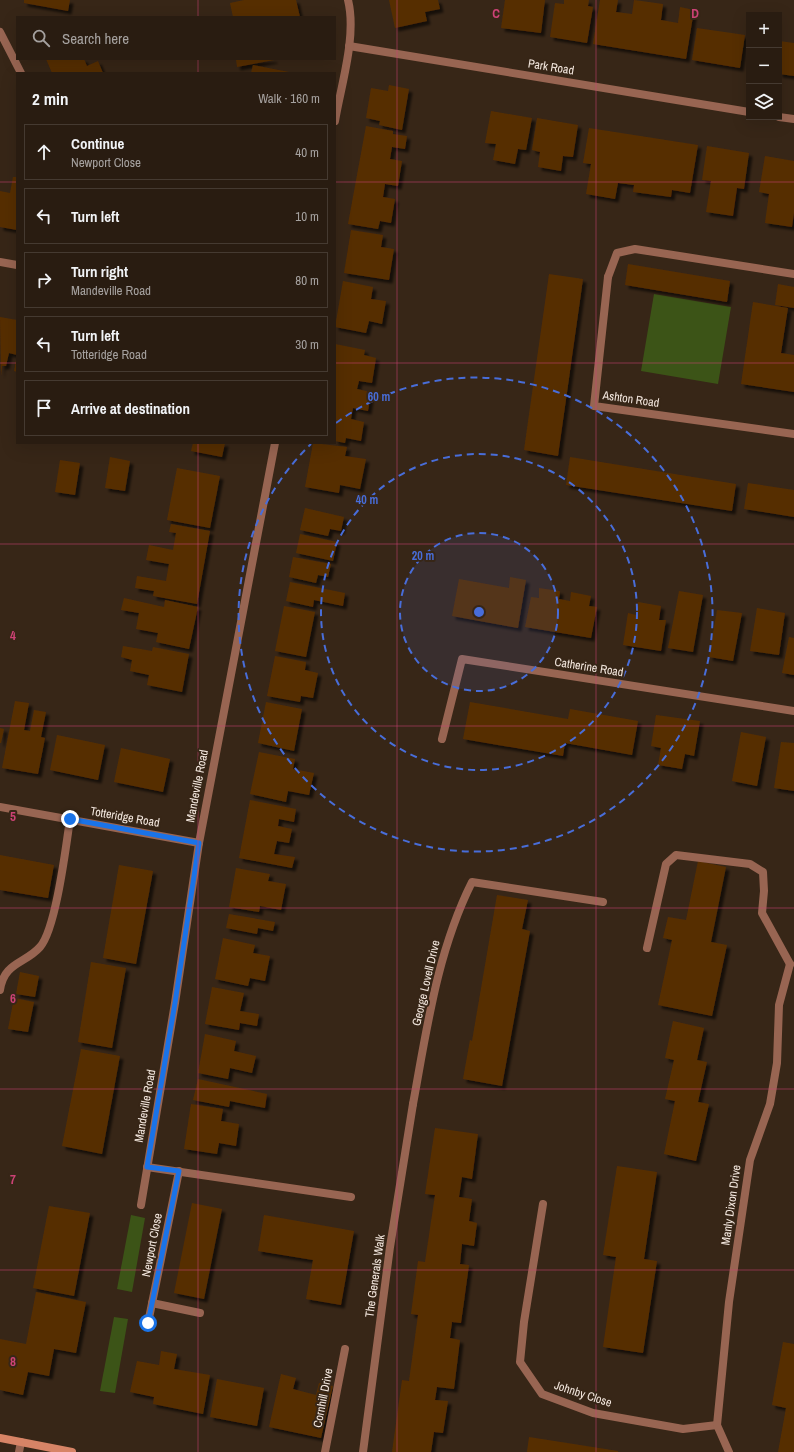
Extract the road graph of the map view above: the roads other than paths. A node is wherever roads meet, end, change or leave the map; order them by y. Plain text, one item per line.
1 (348, 0) edge
2 (0, 32) edge
3 (349, 46) junction
4 (20, 72) edge
5 (746, 112) edge
6 (336, 116) edge
7 (782, 117) edge
8 (794, 119) edge
9 (0, 262) edge
10 (16, 265) edge
11 (794, 274) edge
12 (794, 434) edge
13 (275, 444) edge
14 (794, 711) edge
15 (442, 739) dead end
16 (0, 807) edge
17 (70, 819) junction
18 (199, 843) junction
19 (603, 902) dead end
20 (647, 948) dead end
21 (0, 990) edge
22 (413, 1104) joint
23 (147, 1167) junction
24 (179, 1171) junction
25 (351, 1198) dead end
26 (543, 1204) dead end
27 (141, 1206) dead end
28 (152, 1303) junction
29 (200, 1314) dead end
30 (148, 1323) dead end
31 (344, 1349) dead end
32 (717, 1425) junction
33 (0, 1438) edge
34 (21, 1442) junction
35 (19, 1452) edge
36 (72, 1452) edge
37 (325, 1452) edge
38 (363, 1452) edge
39 (728, 1452) edge

1 - 3 street
2 - 4 street
3 - 5 street, Park Road
3 - 6 street
7 - 8 street
9 - 10 street
11 - 12 street, Ashton Road
13 - 18 street, Mandeville Road
14 - 15 street, Catherine Road
16 - 17 street, Totteridge Road
17 - 18 street, Totteridge Road
17 - 21 street
18 - 23 street, Mandeville Road
19 - 22 street, George Lovell Drive
20 - 32 street, Manly Dixon Drive
22 - 38 street, The Generals Walk
23 - 24 street
23 - 27 street, Mandeville Road
24 - 25 street
24 - 28 street, Newport Close
26 - 32 street, Johnby Close
28 - 29 street
28 - 30 street, Newport Close
31 - 37 street, Cornhill Drive
32 - 39 street, Manly Dixon Drive
33 - 34 street
34 - 35 street
34 - 36 street

